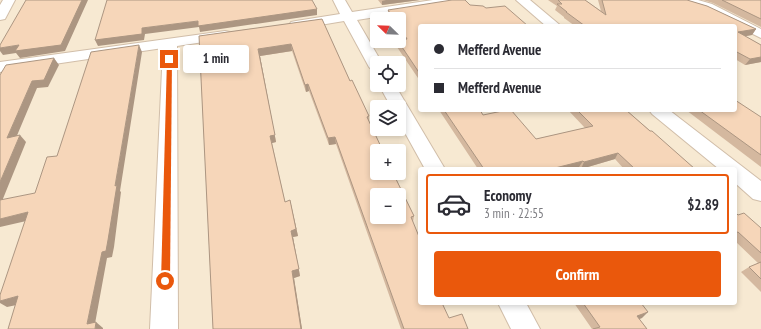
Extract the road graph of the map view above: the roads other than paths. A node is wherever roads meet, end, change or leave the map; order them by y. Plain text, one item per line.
1 (9, 0) edge
2 (339, 0) edge
3 (456, 0) edge
4 (522, 0) edge
5 (684, 0) edge
6 (0, 16) edge
7 (348, 17) junction
8 (552, 24) edge
9 (286, 26) edge
10 (240, 33) edge
11 (761, 34) edge
12 (170, 44) junction
13 (371, 56) edge
14 (0, 67) edge
15 (391, 92) edge
16 (661, 112) edge
17 (434, 167) edge
18 (729, 167) edge
19 (737, 174) edge
20 (761, 192) edge
21 (512, 305) edge
22 (164, 329) edge
23 (526, 329) edge

1 - 6 street
2 - 7 street
3 - 7 street
4 - 8 street
5 - 11 street
7 - 9 street
7 - 13 street
10 - 12 street
12 - 14 street
12 - 22 street
15 - 17 street
16 - 18 street
19 - 20 street
21 - 23 street

